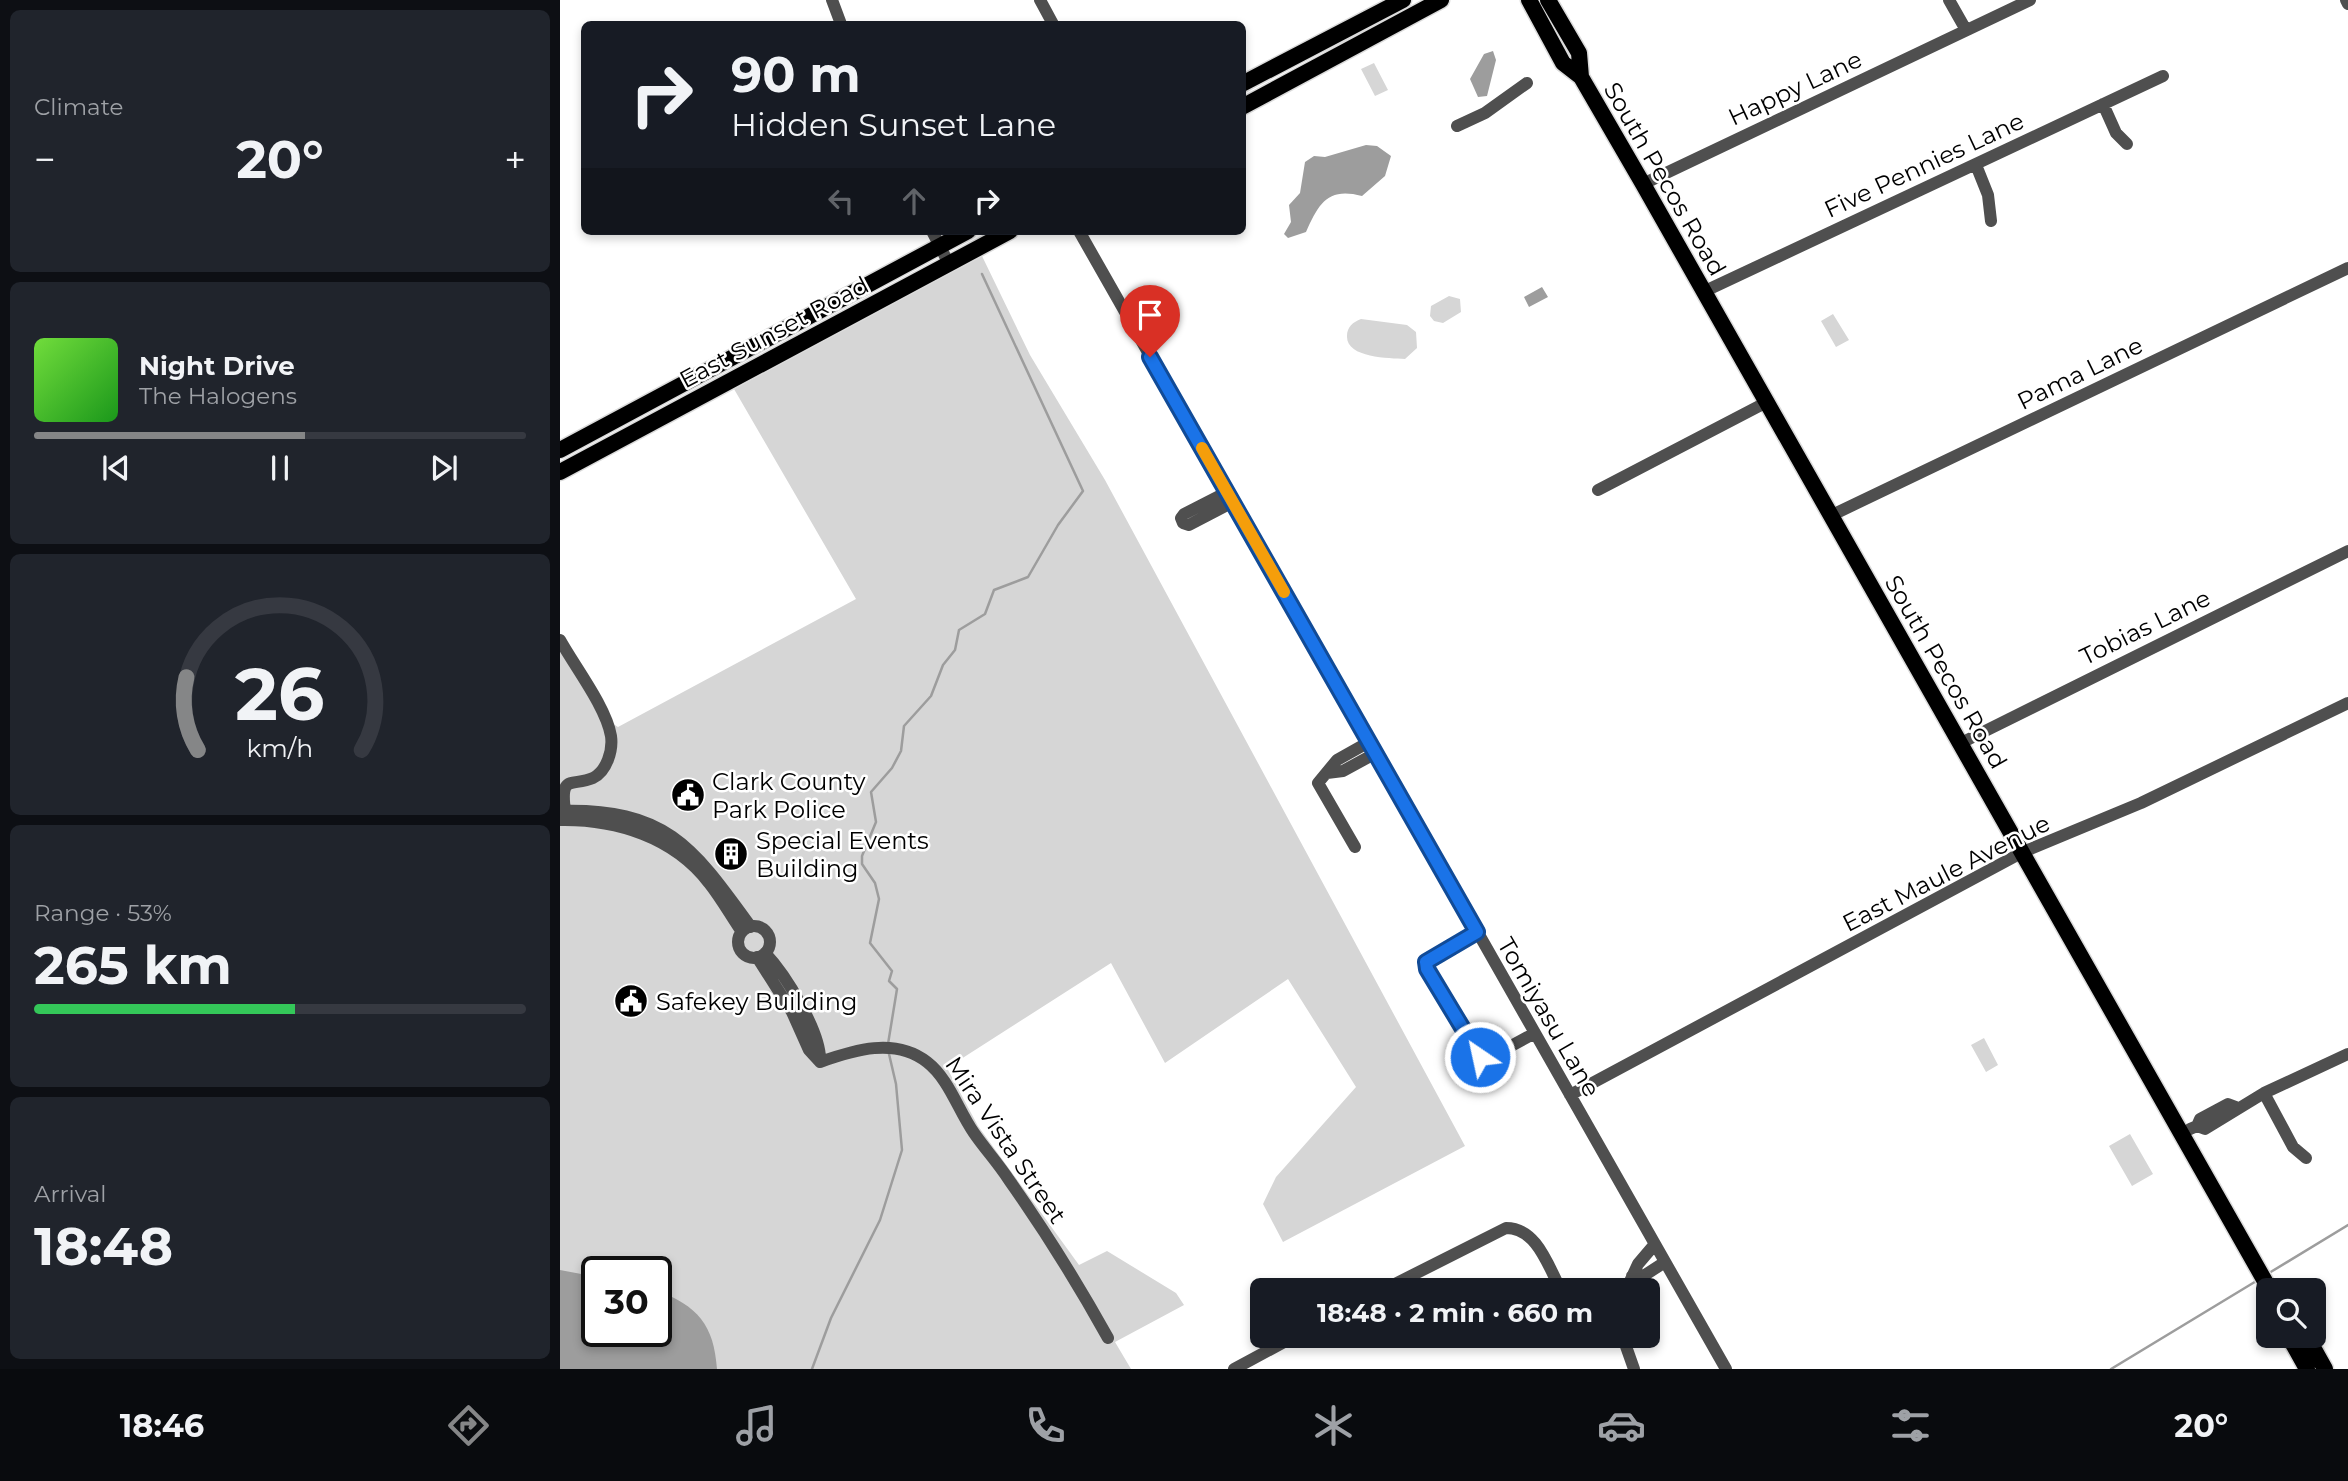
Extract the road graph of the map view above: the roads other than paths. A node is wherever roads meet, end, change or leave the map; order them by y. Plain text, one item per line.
1 (832, 0) edge
2 (1040, 0) edge
3 (1403, 0) edge
4 (1441, 0) edge
5 (1529, 0) edge
6 (1548, 0) edge
7 (1950, 0) edge
8 (2030, 0) edge
9 (840, 21) edge
10 (1052, 21) edge
11 (1966, 30) junction
12 (1329, 39) junction
13 (2163, 76) dead end
14 (1581, 77) junction
15 (1246, 82) edge
16 (1527, 83) dead end
17 (1246, 101) edge
18 (1246, 104) edge
19 (2103, 104) junction
20 (1457, 126) dead end
21 (2127, 144) dead end
22 (1976, 165) junction
23 (1643, 184) junction
24 (1990, 221) dead end
25 (934, 235) edge
26 (961, 235) edge
27 (1003, 235) edge
28 (1081, 235) edge
29 (940, 246) junction
30 (949, 264) junction
31 (2348, 268) edge
32 (1703, 292) junction
33 (768, 338) junction
34 (778, 356) junction
35 (1765, 403) junction
36 (560, 450) edge
37 (560, 472) edge
38 (1598, 490) dead end
39 (1830, 516) junction
40 (2348, 551) edge
41 (560, 640) edge
42 (2348, 703) edge
43 (1961, 743) junction
44 (1373, 747) junction
45 (562, 815) edge
46 (1355, 847) dead end
47 (2023, 852) junction
48 (747, 929) junction
49 (1477, 932) junction
50 (761, 955) junction
51 (1535, 1033) junction
52 (2348, 1054) edge
53 (2264, 1093) junction
54 (1570, 1095) junction
55 (2189, 1130) junction
56 (2306, 1158) dead end
57 (1655, 1244) junction
58 (1665, 1262) junction
59 (1632, 1276) joint
60 (1407, 1278) edge
61 (1554, 1278) edge
62 (2263, 1278) edge
63 (1108, 1338) dead end
64 (1273, 1348) edge
65 (1627, 1348) edge
66 (2295, 1348) edge
67 (2313, 1348) edge
68 (1234, 1369) edge
69 (1634, 1369) edge
70 (1726, 1369) edge
71 (2307, 1369) edge
72 (2325, 1369) edge

1 - 9 street
2 - 10 street
3 - 12 main road
4 - 18 main road
5 - 14 main road, South Pecos Road
6 - 14 main road, South Pecos Road
7 - 11 street
8 - 11 street, Happy Lane
11 - 23 street, Happy Lane
12 - 15 main road
12 - 17 main road
13 - 19 street, Five Pennies Lane
14 - 23 main road, South Pecos Road
16 - 20 street
19 - 21 street
19 - 22 street, Five Pennies Lane
22 - 24 street
22 - 32 street, Five Pennies Lane
23 - 32 main road, South Pecos Road
25 - 29 street
26 - 29 main road, East Sunset Road
27 - 30 main road, East Sunset Road
28 - 44 street, Tomiyasu Lane
29 - 30 street
29 - 33 main road, East Sunset Road
30 - 34 main road, East Sunset Road
31 - 39 street, Pama Lane
32 - 35 main road, South Pecos Road
33 - 34 main road
33 - 36 main road, East Sunset Road
34 - 37 main road, East Sunset Road
35 - 38 street
35 - 39 main road, South Pecos Road
39 - 43 main road, South Pecos Road
40 - 43 street, Tobias Lane
41 - 45 street
42 - 47 street, East Maule Avenue
43 - 47 main road, South Pecos Road
44 - 46 street
44 - 49 street, Tomiyasu Lane
45 - 48 street, Mira Vista Street
47 - 54 street, East Maule Avenue
47 - 55 main road, South Pecos Road
48 - 50 street, Mira Vista Street
48 - 50 street, Mira Vista Street
49 - 51 street, Tomiyasu Lane
49 - 51 street
50 - 63 street, Mira Vista Street
51 - 54 street, Tomiyasu Lane
52 - 53 street
53 - 55 street
53 - 56 street
54 - 57 street, Tomiyasu Lane
55 - 62 main road, South Pecos Road
57 - 58 street, Tomiyasu Lane
57 - 59 street
58 - 59 street
58 - 70 street, Tomiyasu Lane
60 - 61 street
64 - 68 street
65 - 69 street
66 - 71 main road
67 - 72 main road

